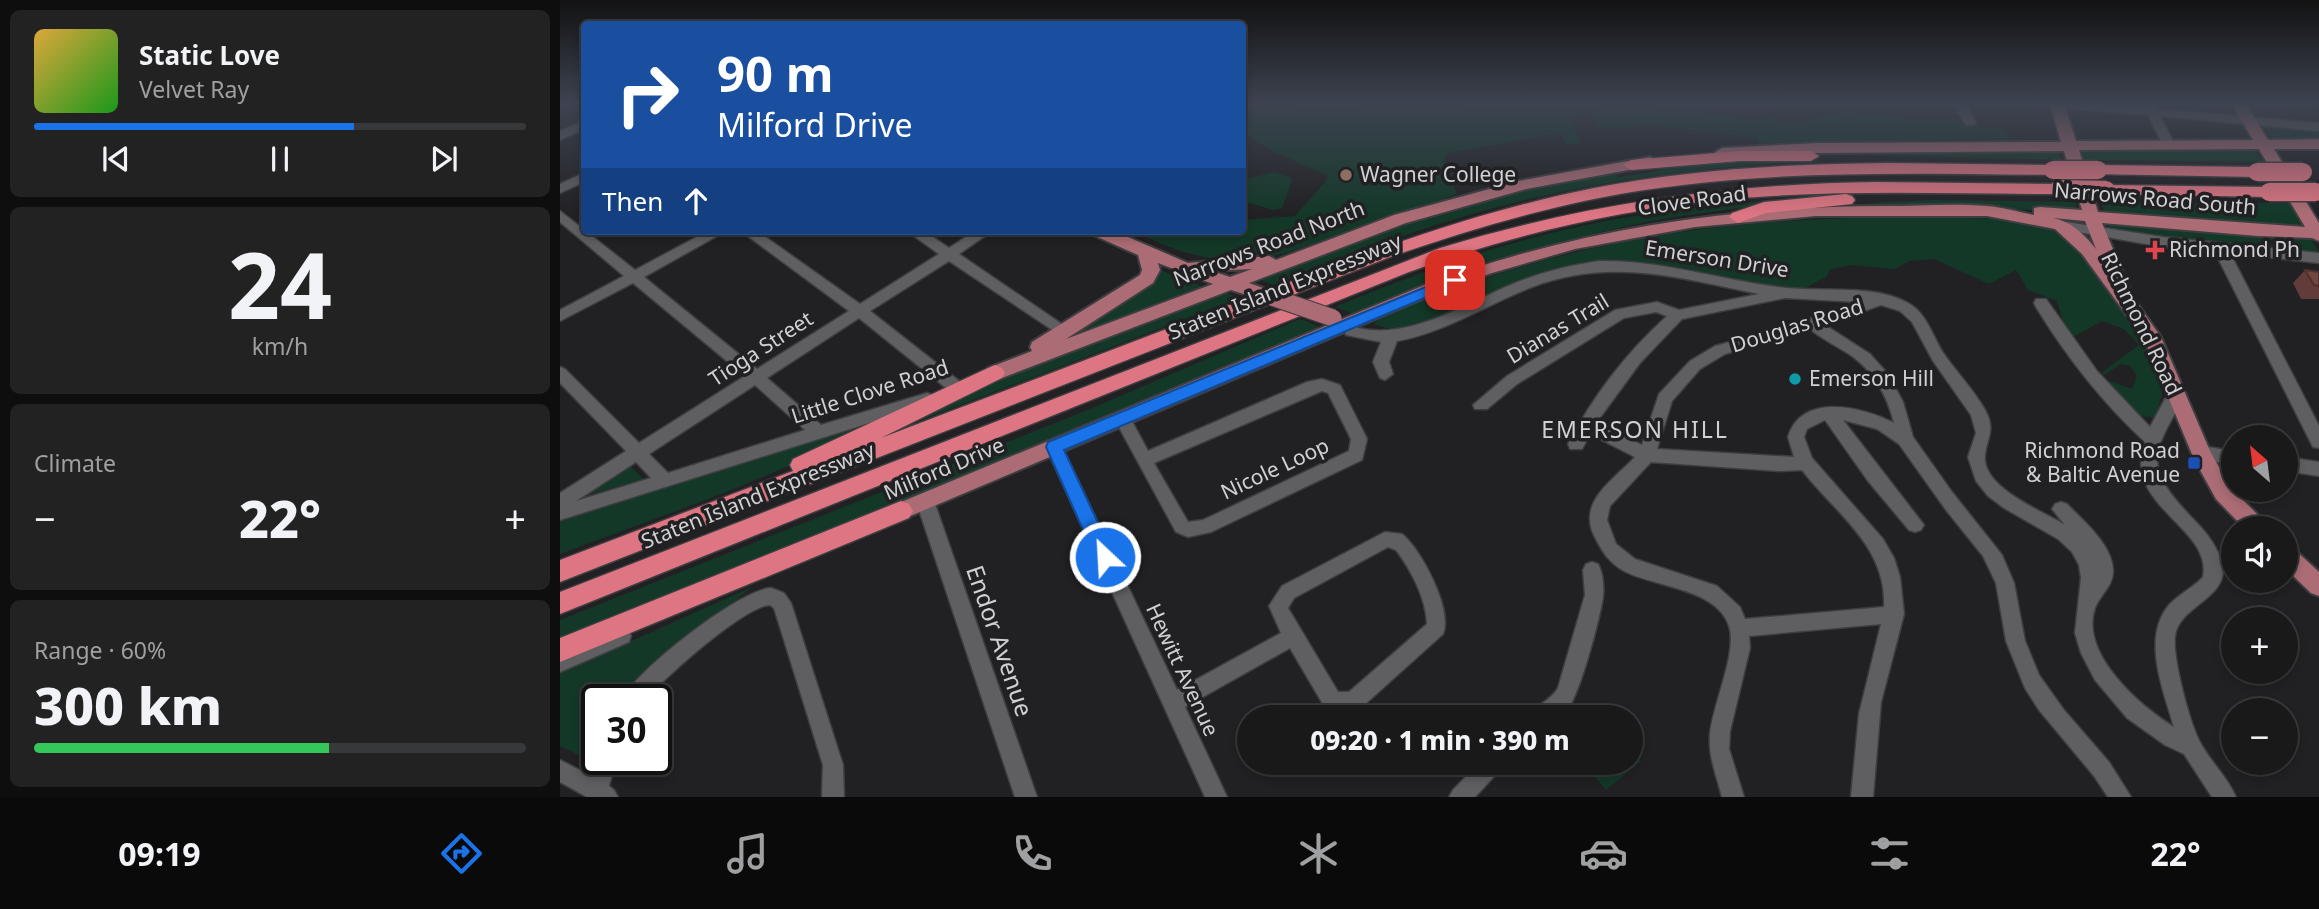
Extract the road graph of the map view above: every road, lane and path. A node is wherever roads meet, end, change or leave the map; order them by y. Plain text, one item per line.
1 (2068, 141) edge
2 (2167, 141) edge
3 (2261, 141) edge
4 (2263, 144) junction
5 (2319, 144) edge
6 (2169, 145) junction
7 (2069, 146) junction
8 (1631, 164) junction
9 (2052, 167) junction
10 (2311, 173) edge
11 (581, 178) edge
12 (560, 189) edge
13 (2011, 189) junction
14 (2317, 192) edge
15 (1987, 211) junction
16 (560, 215) edge
17 (2091, 215) junction
18 (1738, 217) junction
19 (2060, 225) junction
20 (581, 232) edge
21 (2099, 233) junction
22 (2318, 234) edge
23 (584, 235) edge
24 (711, 235) edge
25 (754, 235) edge
26 (921, 235) edge
27 (979, 235) edge
28 (1108, 235) edge
29 (1343, 239) junction
30 (2220, 248) junction
31 (1146, 252) junction
32 (950, 253) junction
33 (2319, 258) edge
34 (1182, 267) junction
35 (634, 276) junction
36 (1237, 285) junction
37 (1787, 293) junction
38 (1880, 300) junction
39 (2126, 301) junction
40 (2041, 303) dead end
41 (859, 311) junction
42 (1678, 315) junction
43 (560, 316) edge
44 (1341, 321) junction
45 (1813, 323) junction
46 (1065, 331) junction
47 (1391, 336) junction
48 (560, 373) edge
49 (995, 373) junction
50 (1385, 374) dead end
51 (756, 377) junction
52 (957, 388) junction
53 (2177, 396) junction
54 (1481, 405) dead end
55 (1829, 414) junction
56 (1122, 418) junction
57 (1586, 425) junction
58 (819, 433) junction
59 (2152, 439) junction
60 (1906, 441) junction
61 (2319, 442) edge
62 (1576, 444) dead end
63 (1054, 447) junction
64 (638, 452) junction
65 (2201, 453) junction
66 (1647, 455) junction
67 (2221, 456) edge
68 (1144, 460) junction
69 (1805, 463) junction
70 (2298, 466) edge
71 (2319, 469) edge
72 (664, 480) junction
73 (925, 501) junction
74 (560, 502) edge
75 (2061, 509) dead end
76 (901, 511) junction
77 (560, 513) edge
78 (2245, 516) edge
79 (1914, 525) dead end
80 (645, 538) junction
81 (2298, 567) edge
82 (1592, 570) dead end
83 (560, 571) edge
84 (2319, 586) edge
85 (2087, 602) junction
86 (560, 603) edge
87 (1895, 614) junction
88 (1740, 628) junction
89 (1293, 637) junction
90 (560, 650) edge
91 (560, 663) edge
92 (647, 684) edge
93 (1172, 703) junction
94 (1559, 705) edge
95 (2190, 746) junction
96 (560, 770) edge
97 (604, 775) edge
98 (1481, 775) edge
99 (602, 794) edge
100 (833, 797) edge
101 (1026, 797) edge
102 (1216, 797) edge
103 (1460, 797) edge
104 (1733, 797) edge
105 (1862, 797) edge
106 (2120, 797) edge
107 (2225, 797) edge

1 - 7 main road, Richmond Road
2 - 6 street
3 - 4 main road
4 - 5 main road, Narrows Road North
4 - 6 main road, Narrows Road North
4 - 22 main road
6 - 7 main road, Narrows Road North
7 - 8 main road, Narrows Road North
7 - 17 main road, Richmond Road
8 - 9 highway
8 - 29 main road, Narrows Road North
9 - 10 highway, Staten Island Expressway, bridge
9 - 80 highway, Staten Island Expressway
11 - 12 street
13 - 14 highway, Staten Island Expressway, bridge
13 - 18 highway
13 - 86 highway, Staten Island Expressway
15 - 17 main road, Narrows Road South
15 - 18 main road, Clove Road
15 - 19 main road, Clove Road
16 - 20 street
17 - 21 main road, Richmond Road
17 - 22 main road, Narrows Road South
18 - 44 main road, Clove Road
19 - 21 street, Clove Road
19 - 39 main road
21 - 30 street, Clove Road
21 - 39 main road, Richmond Road
23 - 35 street
24 - 35 street
25 - 41 street
26 - 32 street
27 - 32 street, Tioga Street
28 - 31 main road
29 - 34 main road
29 - 36 main road, Narrows Road North
30 - 33 street, Clove Road
30 - 61 street
31 - 34 main road
31 - 46 main road, Little Clove Road
32 - 41 street, Tioga Street
32 - 46 street
34 - 36 main road
35 - 43 street
35 - 51 street
36 - 44 main road, bridge
36 - 49 main road, Narrows Road North
37 - 38 street, Emerson Drive
37 - 42 street, Dianas Trail
37 - 47 street, Emerson Drive
38 - 45 street, Douglas Road
38 - 85 street, Douglas Road
39 - 53 main road, Richmond Road
40 - 59 street
41 - 51 street, Tioga Street
41 - 52 street
42 - 54 street, Dianas Trail
42 - 57 street
44 - 47 street, Emerson Drive
44 - 56 main road, Milford Drive
45 - 60 street
45 - 66 street, Douglas Road
46 - 49 main road, Little Clove Road
47 - 50 street
48 - 64 street
49 - 52 street, Little Clove Road
49 - 80 highway
51 - 58 street
51 - 64 street, Tioga Street
52 - 58 street, Little Clove Road
53 - 59 street, Douglas Road
53 - 65 main road, Richmond Road
55 - 60 street
55 - 69 street
55 - 79 street
56 - 63 main road, Milford Drive
56 - 68 street, Nicole Loop
57 - 62 street
57 - 66 street
58 - 72 street, Little Clove Road
59 - 95 street, Douglas Road
60 - 106 street
63 - 73 main road, Milford Drive
63 - 93 street, Hewitt Avenue
64 - 72 street
64 - 74 street, Tioga Street
65 - 67 street
65 - 78 main road, Richmond Road
66 - 69 street
66 - 88 street, Douglas Road
68 - 68 street, Nicole Loop
69 - 87 street
70 - 71 street
72 - 77 street, Little Clove Road
73 - 76 main road, Milford Drive
73 - 101 street, Endor Avenue
75 - 85 street, Douglas Road
76 - 90 highway
76 - 91 street, Milford Drive
80 - 83 highway, Staten Island Expressway
81 - 84 main road
82 - 94 street
85 - 95 street, Douglas Road
87 - 88 street
87 - 105 street
88 - 104 street
89 - 89 street
89 - 93 street
92 - 100 street
93 - 102 street, Hewitt Avenue
95 - 107 street, Douglas Road
96 - 99 street
97 - 99 street
98 - 103 street

